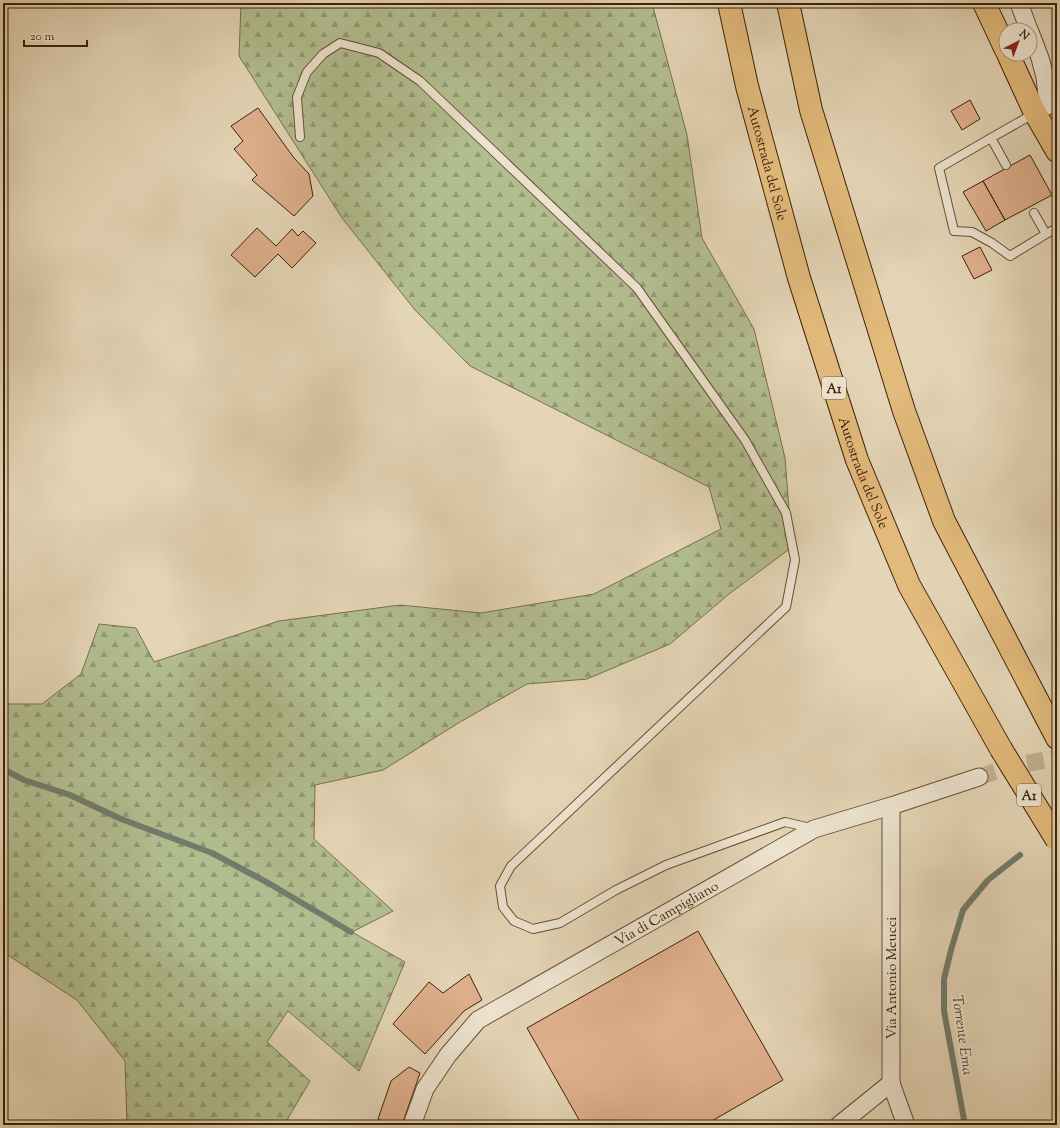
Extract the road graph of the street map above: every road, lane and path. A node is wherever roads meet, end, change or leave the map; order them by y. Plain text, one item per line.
1 (729, 3) edge
2 (788, 3) edge
3 (984, 3) edge
4 (1000, 3) edge
5 (1018, 3) edge
6 (1008, 22) edge
7 (1026, 22) edge
8 (998, 33) edge
9 (1038, 53) edge
10 (1013, 62) edge
11 (1027, 62) edge
12 (1047, 114) edge
13 (300, 137) dead end
14 (990, 138) junction
15 (1057, 152) edge
16 (1006, 165) dead end
17 (1034, 213) dead end
18 (1057, 228) edge
19 (1046, 234) junction
20 (1057, 738) edge
21 (979, 777) tunnel mouth
22 (891, 806) junction
23 (814, 829) junction
24 (1057, 840) edge
25 (891, 1083) junction
26 (412, 1125) edge
27 (839, 1125) edge
28 (906, 1125) edge

1 - 24 main road, Autostrada del Sole / A1, bridge
2 - 20 main road
3 - 8 main road
4 - 6 main road
5 - 7 street
9 - 12 street
10 - 12 main road
11 - 12 main road
12 - 14 lane
12 - 15 main road
13 - 23 lane
14 - 16 lane
14 - 19 lane
17 - 19 lane
18 - 19 lane
21 - 22 street, Via di Campigliano
22 - 23 street, Via di Campigliano
22 - 25 street, Via Antonio Meucci
23 - 26 street, Via di Campigliano
25 - 27 street
25 - 28 street, Via Antonio Meucci

